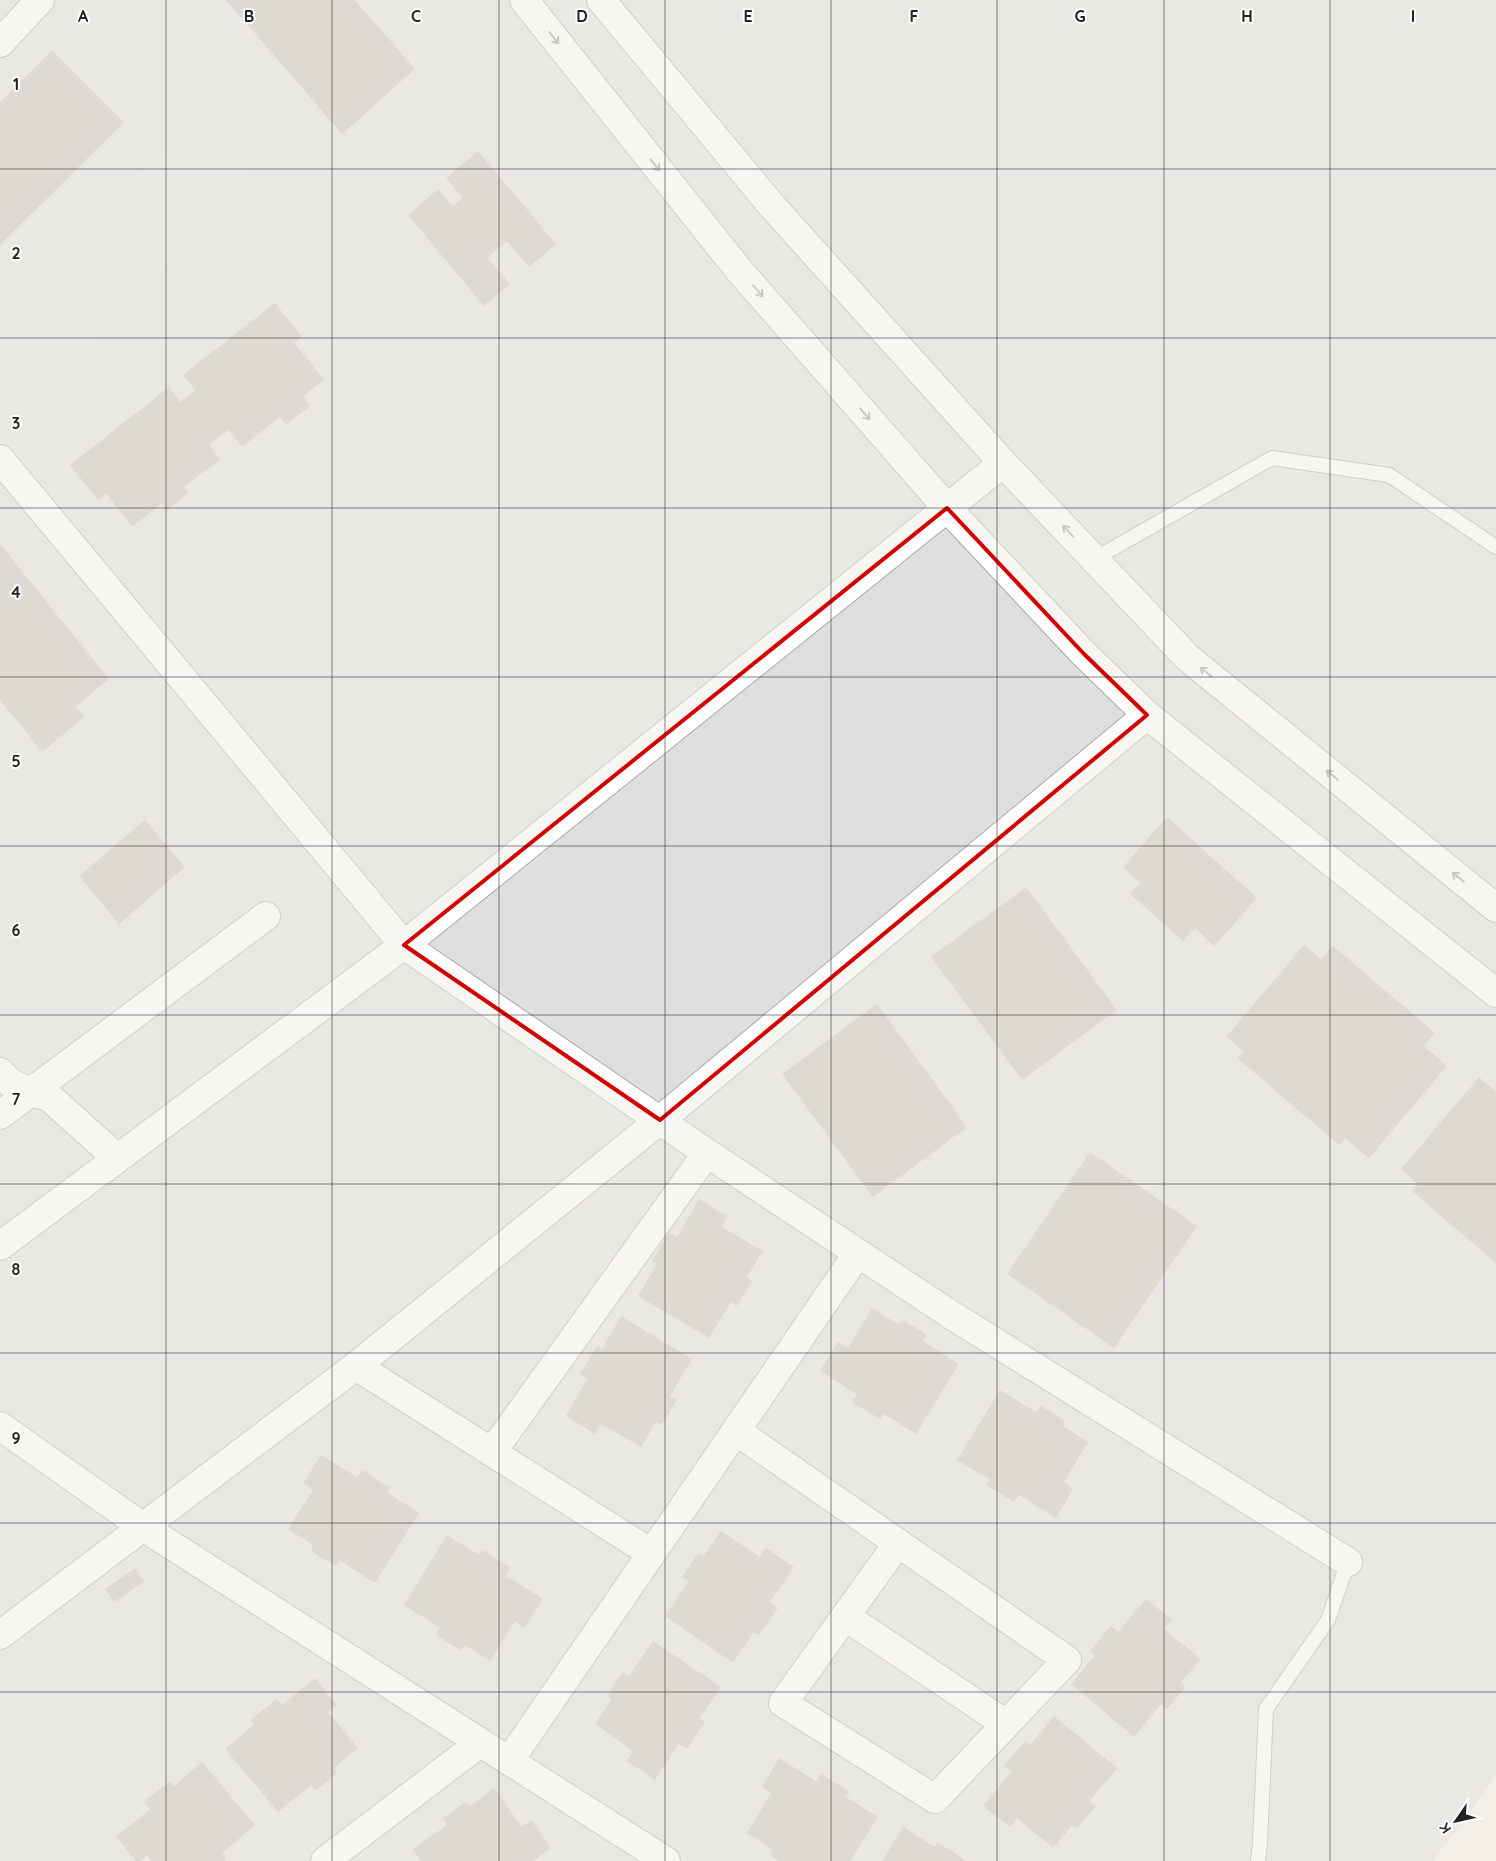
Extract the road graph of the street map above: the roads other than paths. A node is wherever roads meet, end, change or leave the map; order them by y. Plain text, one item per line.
1 (40, 0) edge
2 (524, 0) edge
3 (601, 0) edge
4 (0, 43) edge
5 (0, 459) edge
6 (1003, 463) junction
7 (947, 508) junction
8 (1496, 547) edge
9 (1094, 559) junction
10 (1147, 715) junction
11 (1496, 908) edge
12 (266, 916) dead end
13 (404, 945) junction
14 (1496, 994) edge
15 (0, 1072) edge
16 (31, 1092) junction
17 (0, 1115) edge
18 (660, 1120) junction
19 (707, 1154) junction
20 (117, 1158) junction
21 (0, 1246) edge
22 (858, 1253) junction
23 (356, 1366) junction
24 (0, 1426) edge
25 (736, 1431) junction
26 (492, 1452) junction
27 (143, 1527) junction
28 (898, 1543) junction
29 (651, 1553) junction
30 (1348, 1562) joint
31 (846, 1617) junction
32 (0, 1635) edge
33 (1006, 1724) junction
34 (480, 1743) junction
35 (509, 1761) junction
36 (650, 1857) edge
37 (325, 1861) edge
38 (1258, 1861) edge

1 - 4 street
2 -> 7 street
3 - 6 street
5 - 13 street
6 - 7 street
9 -> 6 street
7 - 10 street
7 - 13 street
8 - 9 lane
11 -> 9 street
10 - 14 street
10 - 18 street
12 - 16 street
13 - 18 street
13 - 20 street
15 - 16 street
16 - 17 street
16 - 20 street
18 - 19 street
18 - 23 street
19 - 22 street
19 - 26 street
20 - 21 street
22 - 25 street
22 - 30 street
23 - 26 street
23 - 27 street
24 - 27 street
25 - 28 street
25 - 29 street
26 - 29 street
27 - 32 street
27 - 34 street
28 - 31 street
28 - 33 street
29 - 35 street
30 - 38 lane
31 - 33 street
31 - 33 street
34 - 35 street
34 - 37 street
35 - 36 street

